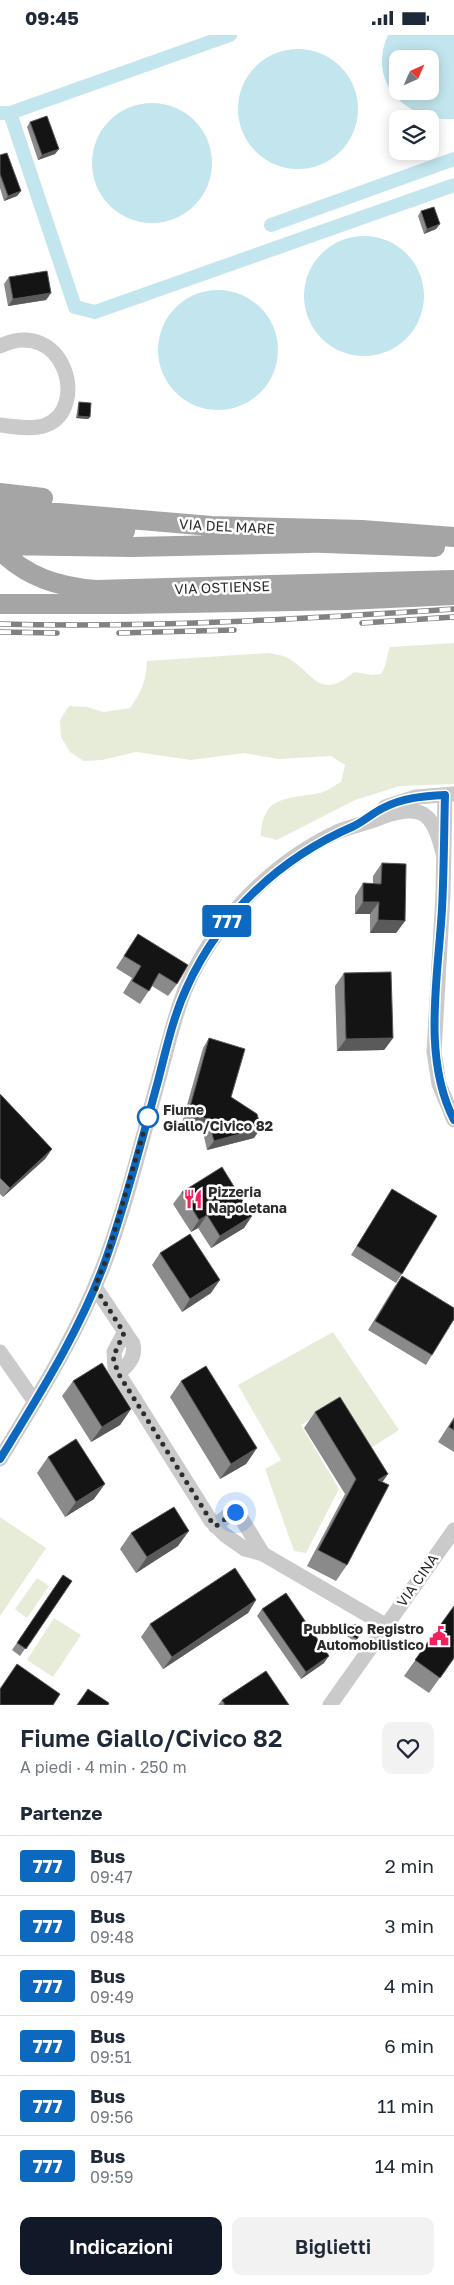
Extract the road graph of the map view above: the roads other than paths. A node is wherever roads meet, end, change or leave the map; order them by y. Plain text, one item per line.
1 (0, 346) edge
2 (0, 425) edge
3 (0, 493) edge
4 (0, 508) edge
5 (0, 525) edge
6 (296, 529) junction
7 (454, 537) edge
8 (321, 543) junction
9 (0, 545) edge
10 (454, 547) edge
11 (0, 550) edge
12 (454, 579) edge
13 (454, 595) edge
14 (0, 604) edge
15 (449, 795) edge
16 (356, 825) junction
17 (444, 857) junction
18 (454, 1120) edge
19 (95, 1287) junction
20 (0, 1352) edge
21 (35, 1402) junction
22 (0, 1459) edge
23 (216, 1526) junction
24 (454, 1530) edge
25 (264, 1555) junction
26 (386, 1625) junction
27 (330, 1705) edge

1 - 2 street
3 - 6 main road
4 - 6 main road, VIA DEL MARE
5 - 8 main road, VIA DEL MARE
6 - 7 main road, VIA DEL MARE
8 - 9 main road
8 - 10 main road, VIA DEL MARE
11 - 12 main road, VIA OSTIENSE
13 - 14 main road, VIA OSTIENSE
15 - 16 street
15 - 17 street
16 - 17 street
16 - 19 street
17 - 18 street
19 - 21 street
19 - 23 street
20 - 21 street
21 - 22 street
23 - 25 street
23 - 25 street
24 - 26 street, VIA CINA
25 - 26 street
26 - 27 street, VIA CINA

